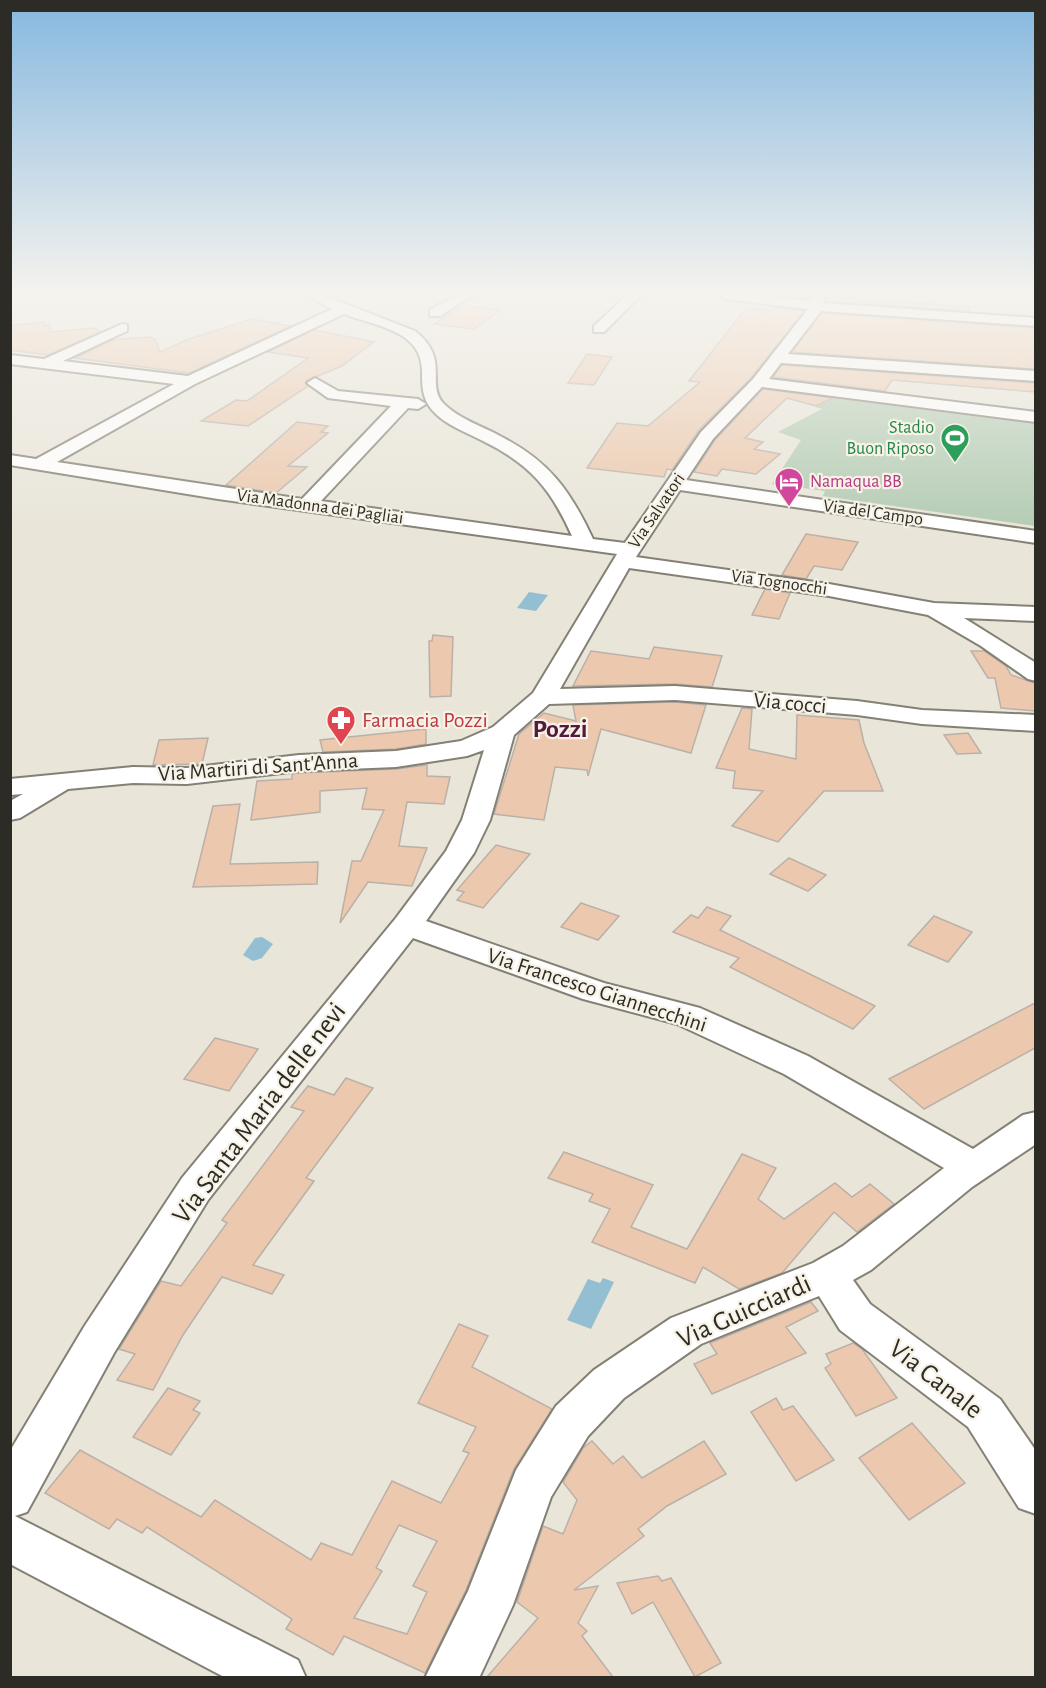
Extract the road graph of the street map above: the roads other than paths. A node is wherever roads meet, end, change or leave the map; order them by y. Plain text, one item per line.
1 (128, 374) edge
2 (205, 374) edge
3 (429, 374) edge
4 (764, 374) edge
5 (1003, 374) edge
6 (1035, 376) edge
7 (190, 381) junction
8 (758, 382) junction
9 (315, 383) dead end
10 (404, 402) junction
11 (438, 406) junction
12 (1035, 417) edge
13 (10, 460) edge
14 (40, 464) junction
15 (675, 484) junction
16 (307, 505) junction
17 (1035, 537) edge
18 (585, 543) junction
19 (626, 555) junction
20 (934, 610) junction
21 (1035, 614) edge
22 (1035, 674) edge
23 (543, 697) junction
24 (1035, 723) edge
25 (502, 732) junction
26 (14, 801) edge
27 (407, 925) junction
28 (1035, 1125) edge
29 (974, 1166) junction
30 (826, 1275) junction
31 (1035, 1492) edge
32 (10, 1496) edge
33 (10, 1538) edge
34 (280, 1677) edge
35 (451, 1677) edge

1 - 7 street
2 - 7 street
3 - 11 street
4 - 8 street, Via Salvatori
5 - 6 street
7 - 14 street
8 - 12 street
8 - 15 street, Via Salvatori
9 - 10 street
10 - 11 street
10 - 16 street
11 - 18 street
13 - 14 street, Via Madonna dei Pagliai
14 - 16 street, Via Madonna dei Pagliai
15 - 17 street, Via del Campo
15 - 19 street, Via Salvatori
16 - 18 street, Via Madonna dei Pagliai
18 - 19 street, Via Madonna dei Pagliai
19 - 20 street, Via Tognocchi
19 - 23 street, Via Salvatori
20 - 21 street, Via Tognocchi
20 - 22 street, Via Tognocchi
23 - 24 street, Via cocci
23 - 25 street, Via Salvatori
25 - 26 street, Via Martiri di Sant'Anna
25 - 27 street, Via Santa Maria delle nevi
27 - 29 street, Via Francesco Giannecchini
27 - 32 street, Via Santa Maria delle nevi
28 - 29 street, Via Guicciardi
29 - 30 street, Via Guicciardi
30 - 31 street, Via Canale
30 - 35 street, Via Guicciardi
33 - 34 street

